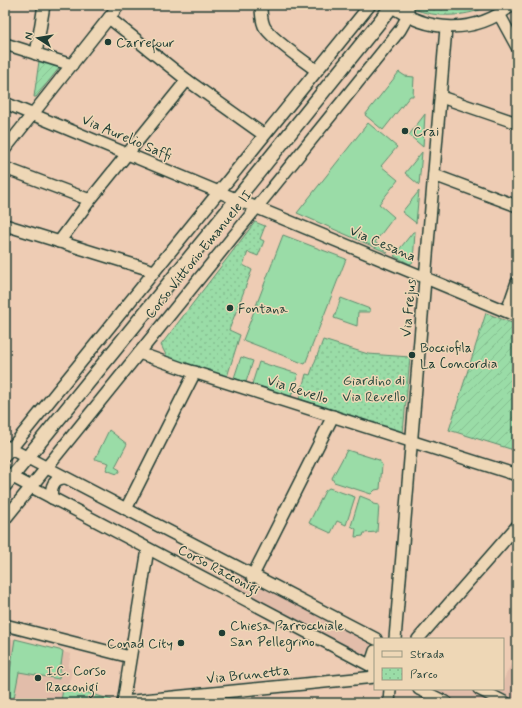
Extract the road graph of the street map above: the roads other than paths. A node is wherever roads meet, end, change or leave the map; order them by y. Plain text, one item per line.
1 (44, 5) edge
2 (119, 5) edge
3 (261, 5) edge
4 (370, 5) edge
5 (393, 5) edge
6 (512, 5) edge
7 (408, 10) edge
8 (499, 14) junction
9 (109, 18) junction
10 (446, 28) junction
11 (5, 44) edge
12 (517, 47) edge
13 (36, 54) junction
14 (72, 65) junction
15 (316, 70) junction
16 (188, 80) junction
17 (440, 97) junction
18 (5, 103) edge
19 (32, 115) junction
20 (517, 123) edge
21 (264, 136) junction
22 (5, 149) edge
23 (128, 153) junction
24 (5, 168) edge
25 (434, 175) junction
26 (218, 192) junction
27 (90, 200) junction
28 (237, 200) junction
29 (517, 206) edge
30 (257, 207) junction
31 (5, 225) edge
32 (59, 242) junction
33 (154, 271) junction
34 (425, 278) junction
35 (517, 282) edge
36 (512, 314) edge
37 (139, 353) junction
38 (195, 372) junction
39 (333, 416) junction
40 (412, 442) junction
41 (7, 450) edge
42 (27, 458) junction
43 (46, 468) junction
44 (517, 475) edge
45 (7, 478) edge
46 (65, 478) junction
47 (31, 487) junction
48 (52, 498) junction
49 (126, 509) junction
50 (5, 519) edge
51 (517, 526) edge
52 (148, 549) junction
53 (253, 576) junction
54 (5, 625) edge
55 (374, 638) edge
56 (395, 638) edge
57 (419, 638) edge
58 (374, 654) edge
59 (130, 657) junction
60 (374, 672) edge
61 (390, 690) edge
62 (421, 690) edge
63 (481, 690) edge
64 (123, 702) edge
65 (389, 703) edge
66 (447, 703) edge
67 (506, 703) edge

1 - 13 street
2 - 9 street
3 - 15 street
4 - 15 street, Corso Vittorio Emanuele II
5 - 7 street
5 - 28 main road, Corso Vittorio Emanuele II
6 - 8 street
7 - 10 street
7 - 30 street, Corso Vittorio Emanuele II
8 - 10 street
8 - 12 street
9 - 14 street
9 - 16 street
10 - 17 street, Via Frejus
11 - 13 street
13 - 14 street
14 - 19 street
15 - 21 street, Corso Vittorio Emanuele II
16 - 21 street
16 - 23 street
17 - 20 street
17 - 25 street, Via Frejus
18 - 19 street, Via Aurelio Saffi
19 - 22 street
19 - 23 street, Via Aurelio Saffi
21 - 26 street, Corso Vittorio Emanuele II
23 - 26 street, Via Aurelio Saffi
23 - 27 street
24 - 27 street
25 - 29 street
25 - 34 street, Via Frejus
26 - 28 street, Via Aurelio Saffi
26 - 33 street, Corso Vittorio Emanuele II
27 - 32 street
28 - 30 street, Via Cesana
28 - 42 main road, Corso Vittorio Emanuele II
30 - 34 street, Via Cesana
30 - 37 street, Corso Vittorio Emanuele II
31 - 32 street
32 - 33 street
33 - 41 street, Corso Vittorio Emanuele II
34 - 36 street, Via Cesana
34 - 40 street, Via Frejus
35 - 36 street
37 - 38 street, Via Revello
37 - 43 street, Corso Vittorio Emanuele II
38 - 39 street, Via Revello
38 - 49 street
39 - 40 street, Via Revello
39 - 53 street
40 - 44 street, Via Revello
40 - 56 street, Via Frejus
41 - 42 street, Corso Racconigi
42 - 43 street, Corso Racconigi
42 - 45 main road, Corso Vittorio Emanuele II
43 - 46 street, Corso Racconigi
43 - 47 street, Corso Vittorio Emanuele II
45 - 47 street, Corso Racconigi
46 - 48 street
46 - 49 street, Corso Racconigi
47 - 48 street, Corso Racconigi
47 - 50 street, Corso Vittorio Emanuele II
48 - 52 street, Corso Racconigi
49 - 53 street, Corso Racconigi
51 - 57 street
52 - 59 street
52 - 60 street, Corso Racconigi
53 - 55 street, Corso Racconigi
54 - 59 street
58 - 60 street
59 - 64 street
60 - 64 street, Via Brunetta
61 - 65 street
62 - 66 street
63 - 67 street

